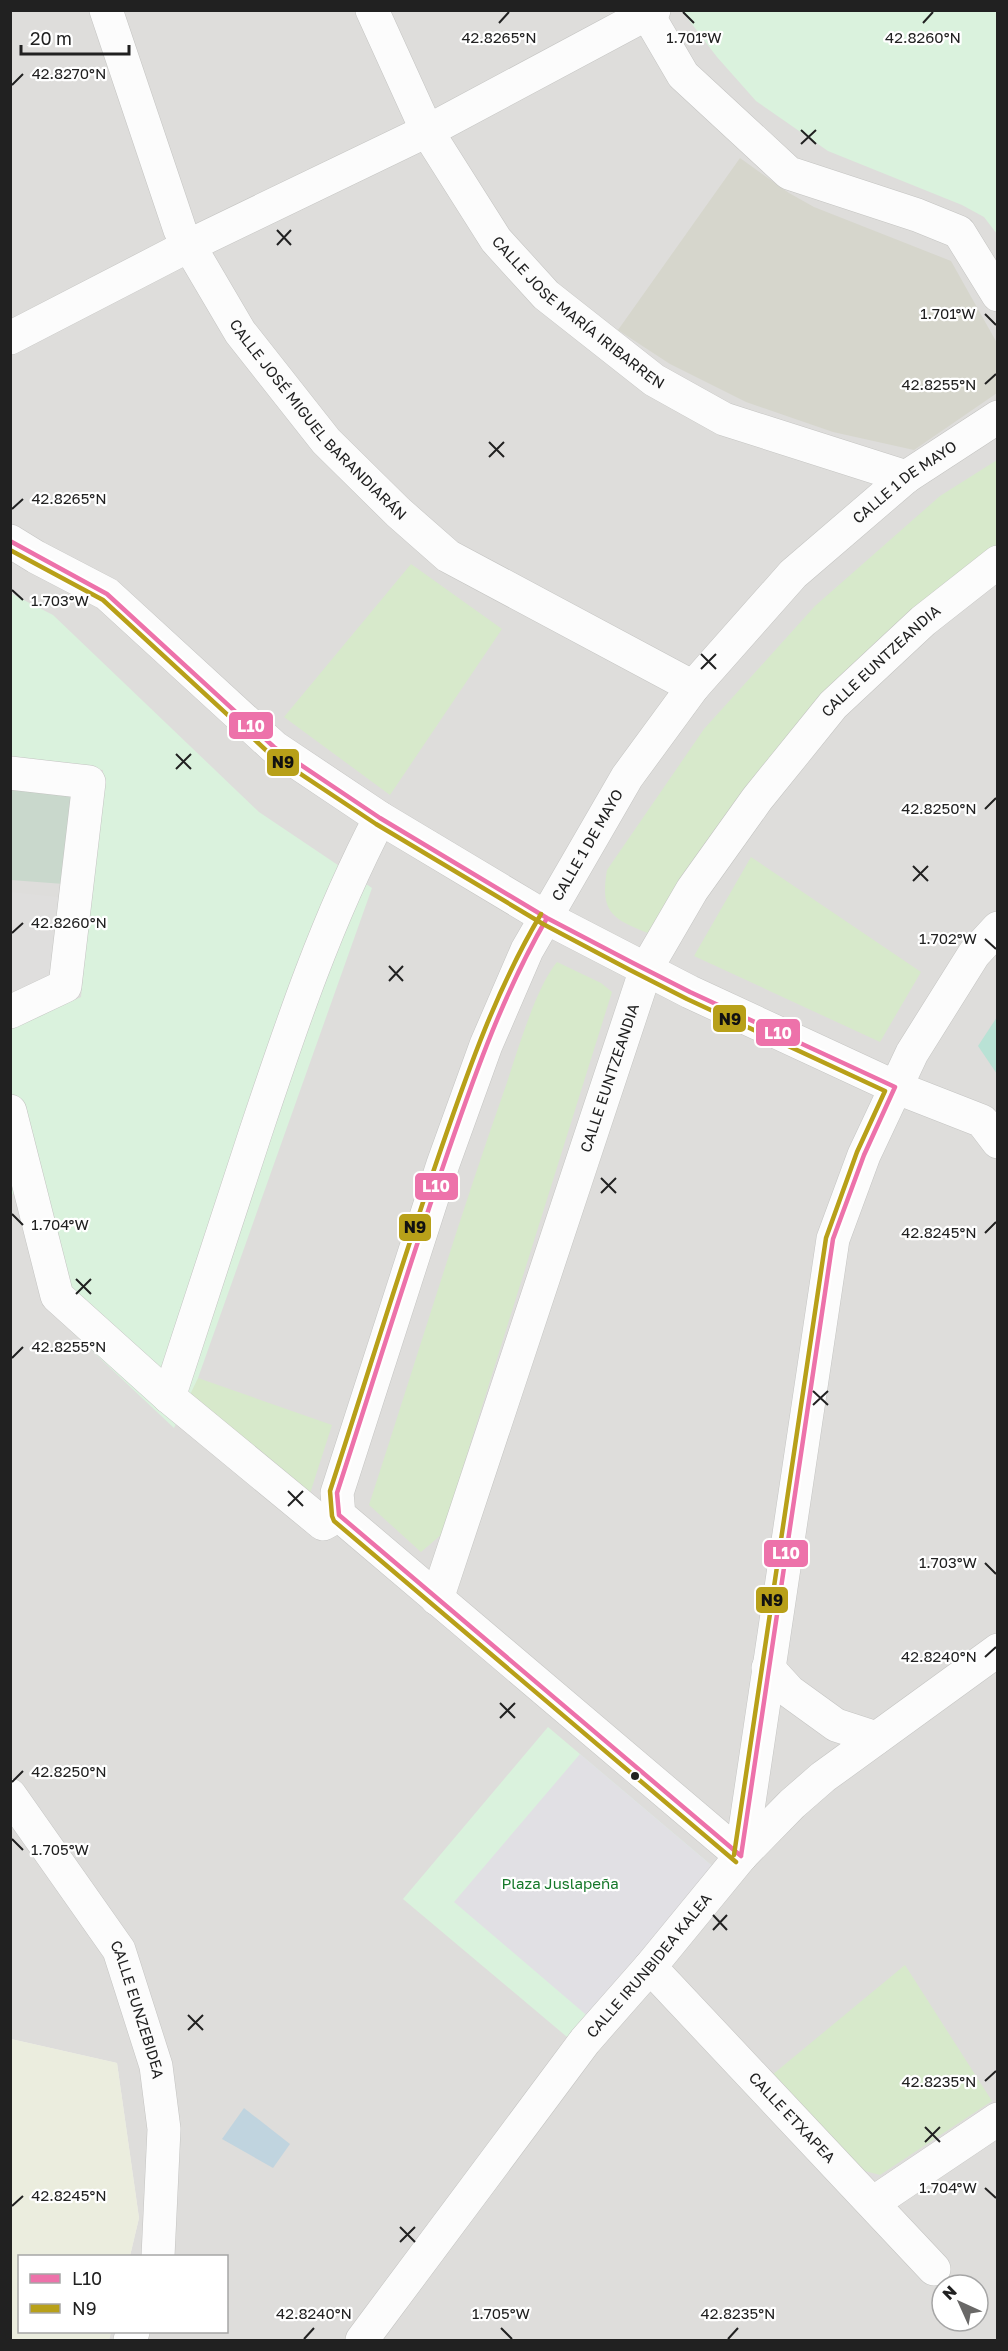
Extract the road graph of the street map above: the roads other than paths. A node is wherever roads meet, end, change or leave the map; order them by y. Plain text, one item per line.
1 (106, 10) edge
2 (372, 10) edge
3 (649, 12) edge
4 (426, 131) junction
5 (188, 246) junction
6 (998, 295) edge
7 (10, 338) edge
8 (998, 417) edge
9 (906, 477) junction
10 (10, 541) edge
11 (998, 562) edge
12 (693, 687) junction
13 (10, 773) edge
14 (380, 818) junction
15 (547, 918) junction
16 (998, 928) edge
17 (646, 969) junction
18 (10, 1012) edge
19 (895, 1087) junction
20 (10, 1111) edge
21 (998, 1142) edge
22 (169, 1397) junction
23 (339, 1515) junction
24 (437, 1599) junction
25 (998, 1650) edge
26 (768, 1668) junction
27 (876, 1738) junction
28 (10, 1795) edge
29 (741, 1856) junction
30 (650, 1967) junction
31 (998, 2119) edge
32 (873, 2203) junction
33 (158, 2255) edge
34 (934, 2269) dead end
35 (362, 2340) edge

1 - 5 street, CALLE JOSÉ MIGUEL BARANDIARÁN
2 - 4 street, CALLE JOSE MARÍA IRIBARREN
3 - 4 street
3 - 6 street
4 - 5 street
4 - 9 street, CALLE JOSE MARÍA IRIBARREN
5 - 7 street
5 - 12 street, CALLE JOSÉ MIGUEL BARANDIARÁN
8 - 9 street, CALLE 1 DE MAYO
9 - 12 street, CALLE 1 DE MAYO
10 - 14 street
11 - 17 street, CALLE EUNTZEANDIA
12 - 15 street, CALLE 1 DE MAYO
13 - 18 street
14 - 15 street
14 - 22 street
15 - 17 street
15 - 23 street, CALLE 1 DE MAYO
16 - 19 street
17 - 19 street
17 - 24 street, CALLE EUNTZEANDIA
19 - 21 street
19 - 26 street
20 - 22 street
22 - 23 street
23 - 24 street
24 - 29 street
25 - 27 street, CALLE IRUNBIDEA KALEA
26 - 27 street
26 - 29 street
27 - 29 street, CALLE IRUNBIDEA KALEA
28 - 33 street, CALLE EUNZEBIDEA
29 - 30 street, CALLE IRUNBIDEA KALEA
30 - 32 street, CALLE ETXAPEA
30 - 35 street, CALLE IRUNBIDEA KALEA
31 - 32 street
32 - 34 street, CALLE ETXAPEA

